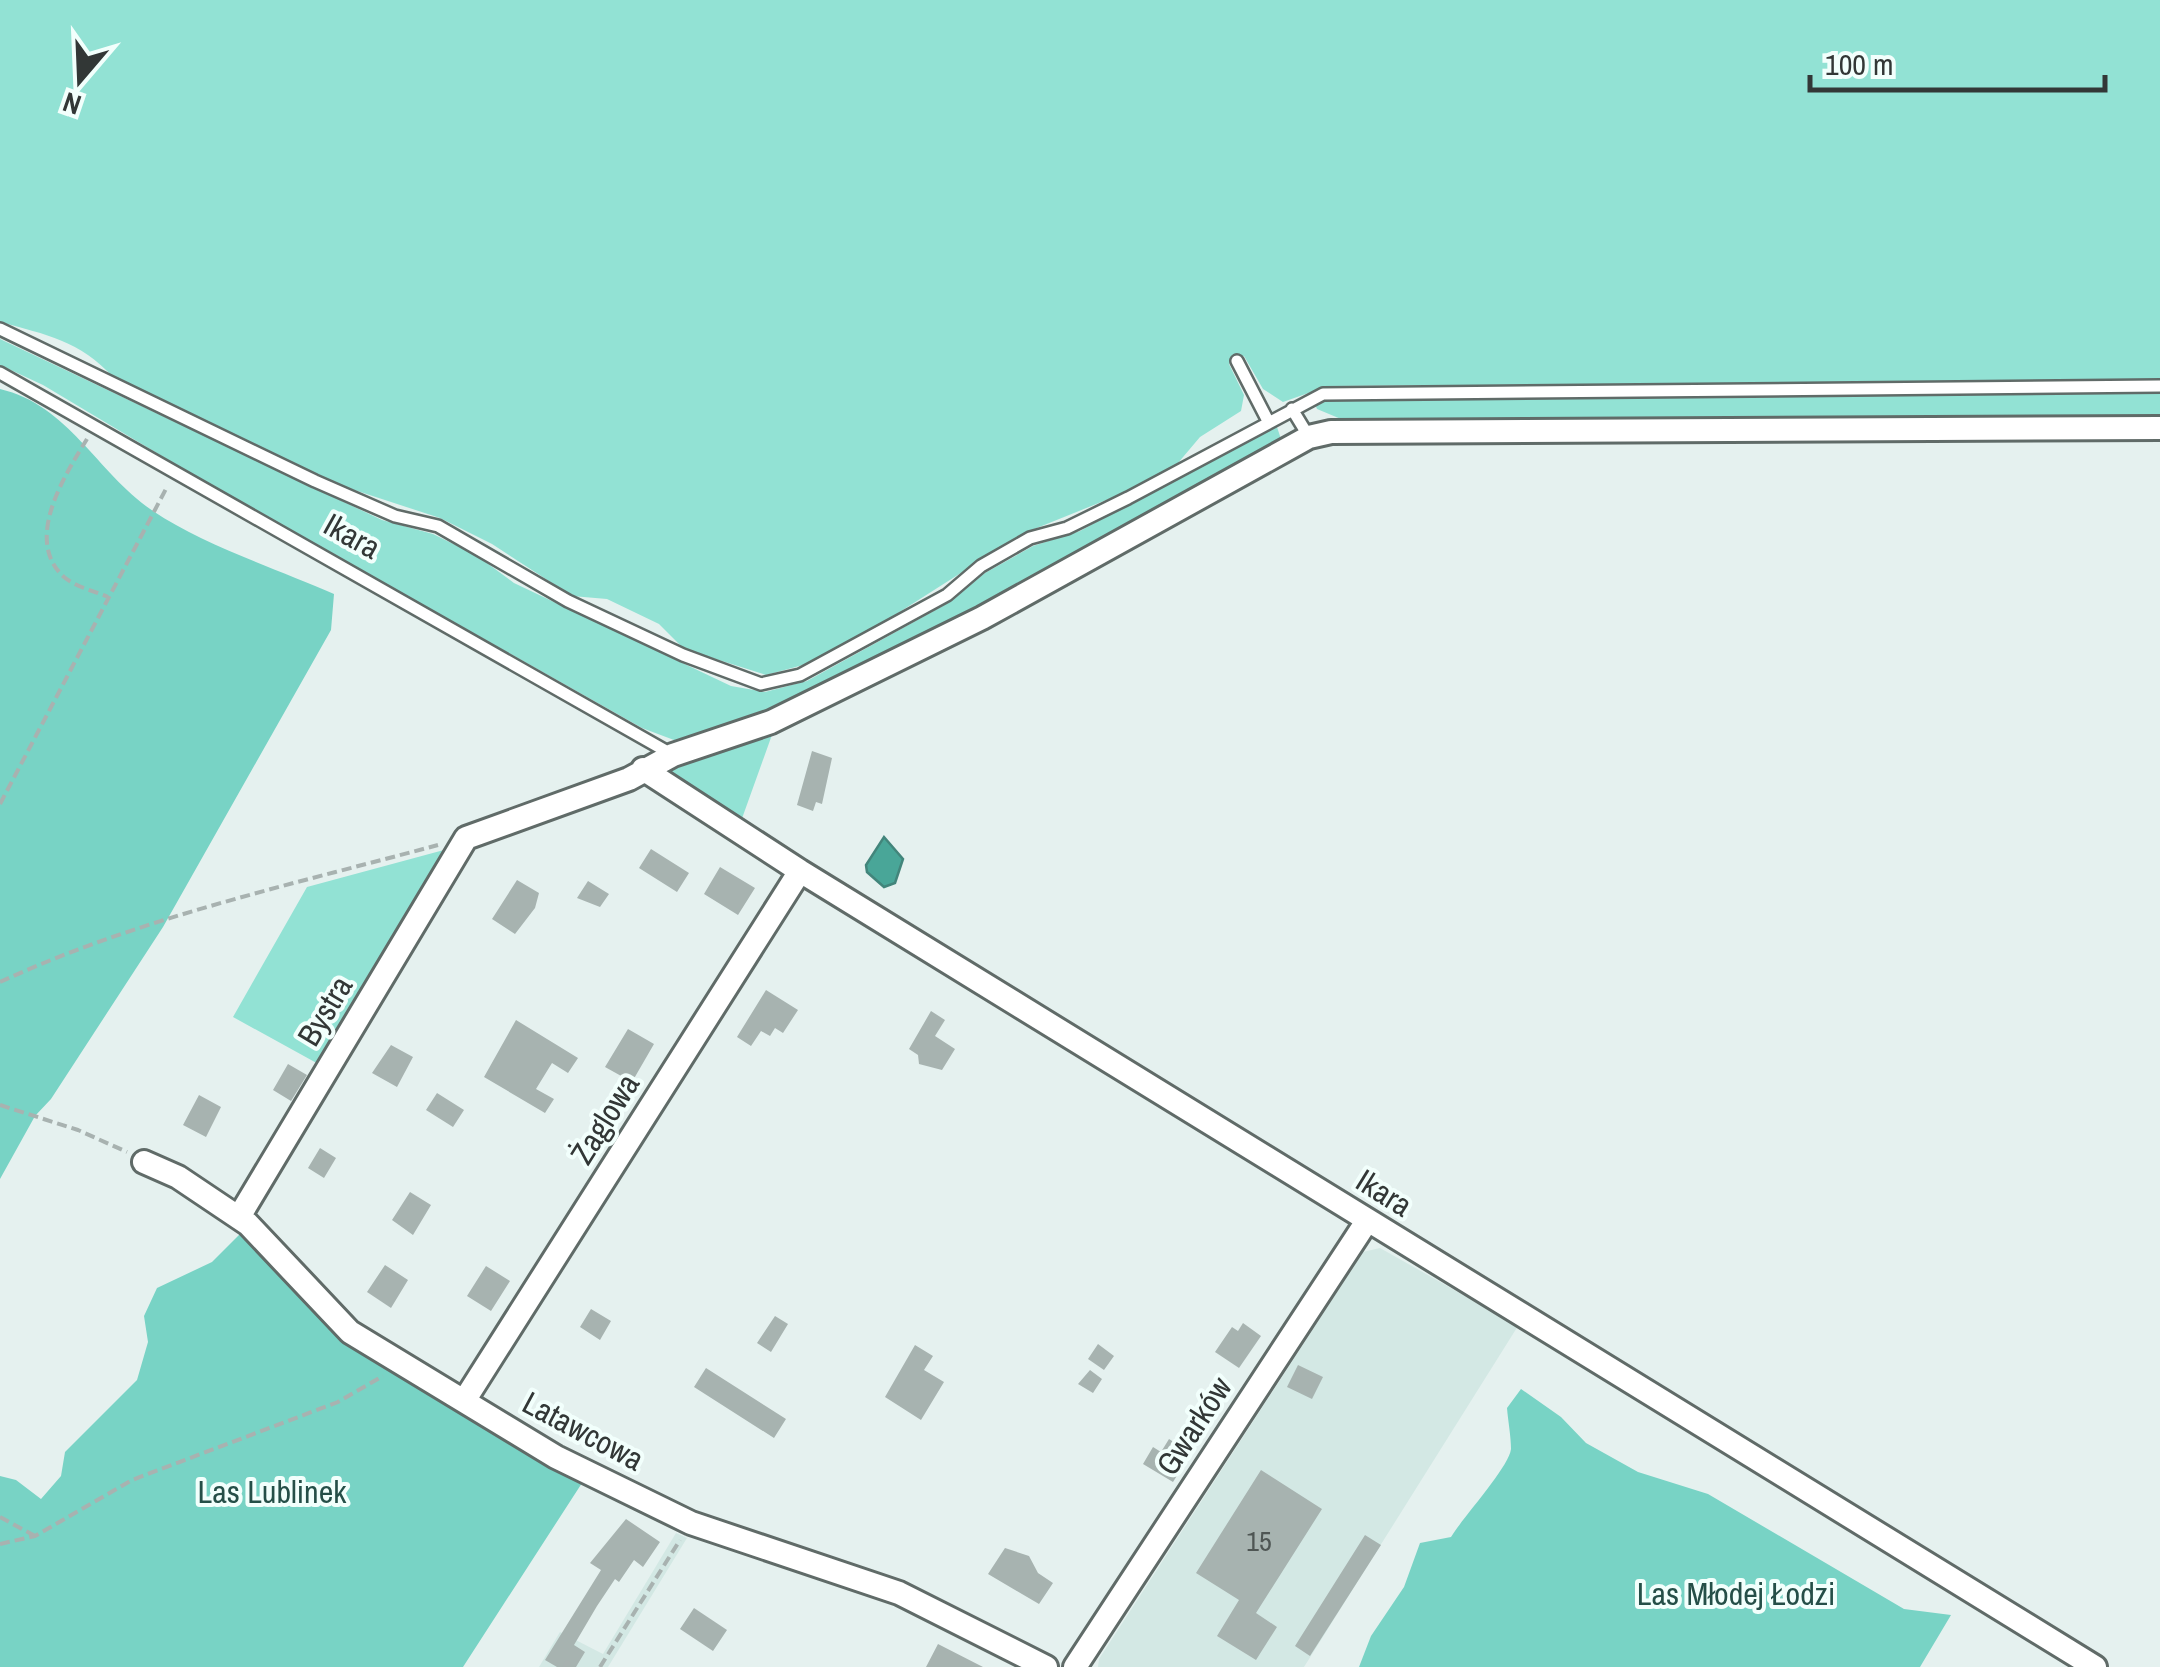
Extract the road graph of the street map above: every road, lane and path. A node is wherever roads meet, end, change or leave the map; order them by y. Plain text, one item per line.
1 (0, 329) edge
2 (1238, 361) dead end
3 (0, 373) edge
4 (2160, 386) edge
5 (1292, 408) junction
6 (1268, 421) junction
7 (94, 426) junction
8 (2160, 428) edge
9 (1309, 436) junction
10 (174, 474) junction
11 (109, 598) junction
12 (673, 755) junction
13 (643, 769) junction
14 (0, 804) edge
15 (466, 838) junction
16 (800, 872) junction
17 (0, 982) edge
18 (0, 1105) edge
19 (144, 1162) joint
20 (239, 1217) junction
21 (1367, 1222) junction
22 (404, 1364) junction
23 (464, 1401) junction
24 (0, 1517) edge
25 (691, 1524) junction
26 (35, 1536) junction
27 (0, 1544) edge
28 (564, 1667) edge
29 (574, 1667) edge
30 (600, 1667) edge
31 (1046, 1667) edge
32 (1075, 1667) edge
33 (2094, 1667) edge

1 - 6 lane
2 - 6 lane
3 - 7 lane, Ikara
4 - 5 lane
5 - 6 lane
5 - 9 lane
7 - 10 lane, Ikara
7 - 11 path
8 - 9 street
9 - 12 street
10 - 11 path
10 - 12 lane, Ikara
11 - 14 path
12 - 13 street
13 - 15 street
13 - 16 street, Ikara
15 - 17 path
15 - 20 street, Bystra
16 - 21 street, Ikara
16 - 23 street, Żaglowa
18 - 19 path
19 - 20 street, Latawcowa
20 - 22 street, Latawcowa
21 - 32 street, Gwarków
21 - 33 street, Ikara
22 - 23 street, Latawcowa
22 - 26 path
23 - 25 street, Latawcowa
24 - 26 path
25 - 30 path
25 - 31 street, Latawcowa
26 - 27 path
28 - 29 path

